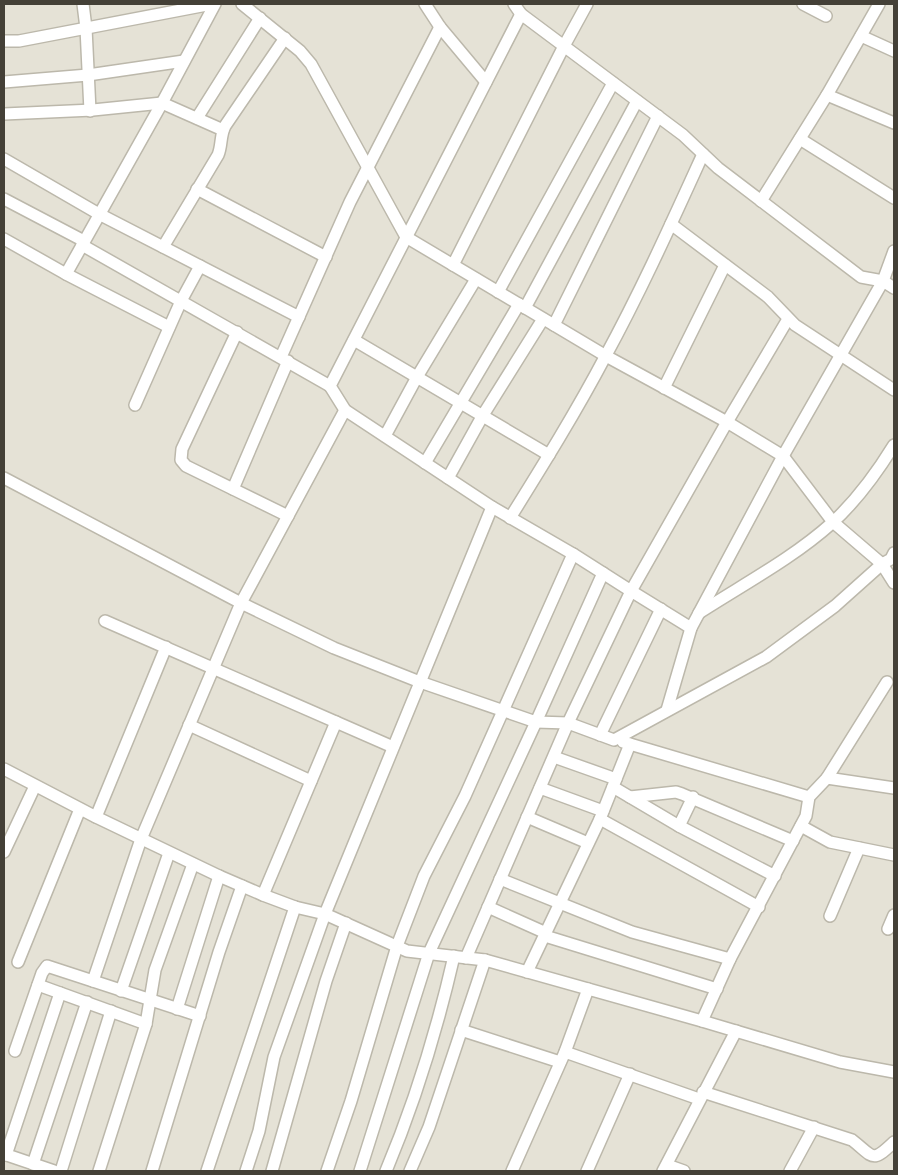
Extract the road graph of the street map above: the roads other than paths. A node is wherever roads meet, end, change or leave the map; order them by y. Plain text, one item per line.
1 (83, 4) edge
2 (214, 4) edge
3 (242, 4) edge
4 (424, 4) edge
5 (514, 4) edge
6 (587, 4) edge
7 (803, 4) edge
8 (879, 4) edge
9 (521, 14) junction
10 (826, 16) dead end
11 (260, 18) junction
12 (440, 27) junction
13 (86, 28) junction
14 (860, 36) junction
15 (285, 38) junction
16 (4, 41) edge
17 (564, 46) junction
18 (894, 51) edge
19 (184, 61) junction
20 (88, 75) junction
21 (4, 82) edge
22 (486, 82) junction
23 (613, 83) junction
24 (827, 95) junction
25 (638, 101) junction
26 (162, 102) junction
27 (90, 111) junction
28 (4, 114) edge
29 (658, 116) junction
30 (197, 118) junction
31 (894, 123) edge
32 (223, 130) junction
33 (800, 139) junction
34 (703, 154) junction
35 (4, 159) edge
36 (367, 167) junction
37 (198, 189) junction
38 (894, 198) edge
39 (4, 200) edge
40 (761, 201) junction
41 (99, 214) junction
42 (671, 224) junction
43 (406, 237) junction
44 (83, 243) junction
45 (6, 244) edge
46 (163, 247) junction
47 (894, 251) edge
48 (326, 257) junction
49 (453, 265) junction
50 (725, 265) junction
51 (200, 266) junction
52 (66, 274) junction
53 (476, 279) junction
54 (882, 281) junction
55 (894, 288) edge
56 (498, 292) junction
57 (181, 301) junction
58 (522, 306) junction
59 (299, 317) junction
60 (543, 319) junction
61 (788, 319) junction
62 (554, 325) junction
63 (169, 327) junction
64 (237, 332) junction
65 (354, 340) junction
66 (840, 354) junction
67 (606, 356) junction
68 (285, 359) junction
69 (417, 377) junction
70 (330, 386) junction
71 (664, 388) junction
72 (894, 390) edge
73 (461, 402) junction
74 (135, 405) dead end
75 (345, 410) junction
76 (483, 415) junction
77 (726, 422) junction
78 (385, 436) junction
79 (894, 445) edge
80 (549, 455) junction
81 (783, 456) junction
82 (425, 462) junction
83 (4, 478) edge
84 (448, 478) junction
85 (233, 489) junction
86 (492, 507) junction
87 (288, 516) junction
88 (510, 518) junction
89 (833, 522) junction
90 (894, 553) edge
91 (572, 554) junction
92 (882, 564) junction
93 (603, 573) junction
94 (894, 583) edge
95 (631, 592) junction
96 (241, 603) junction
97 (661, 609) junction
98 (698, 613) junction
99 (105, 620) dead end
100 (691, 628) junction
101 (166, 648) junction
102 (214, 668) junction
103 (420, 682) junction
104 (887, 682) dead end
105 (667, 710) junction
106 (504, 711) junction
107 (336, 722) junction
108 (536, 722) junction
109 (568, 723) junction
110 (189, 725) junction
111 (600, 735) junction
112 (614, 740) junction
113 (630, 744) junction
114 (393, 747) junction
115 (554, 756) junction
116 (4, 769) edge
117 (827, 778) junction
118 (311, 781) junction
119 (615, 783) junction
120 (35, 786) junction
121 (540, 788) junction
122 (894, 788) edge
123 (630, 797) junction
124 (693, 797) junction
125 (809, 797) junction
126 (80, 809) junction
127 (601, 815) junction
128 (527, 817) junction
129 (96, 818) junction
130 (678, 826) junction
131 (801, 826) junction
132 (141, 839) junction
133 (793, 841) junction
134 (588, 843) junction
135 (859, 848) junction
136 (4, 852) edge
137 (169, 853) junction
138 (894, 854) edge
139 (192, 864) junction
140 (219, 876) junction
141 (775, 876) junction
142 (500, 879) junction
143 (242, 886) junction
144 (263, 895) junction
145 (560, 904) junction
146 (295, 907) junction
147 (488, 907) junction
148 (759, 907) junction
149 (325, 914) junction
150 (894, 915) edge
151 (830, 916) dead end
152 (346, 923) junction
153 (888, 929) dead end
154 (545, 934) junction
155 (397, 946) junction
156 (429, 953) junction
157 (460, 957) junction
158 (730, 959) junction
159 (485, 960) junction
160 (18, 962) dead end
161 (527, 972) junction
162 (93, 981) junction
163 (38, 985) junction
164 (717, 988) junction
165 (588, 989) junction
166 (121, 991) junction
167 (60, 993) junction
168 (149, 1000) junction
169 (87, 1002) junction
170 (177, 1009) junction
171 (112, 1011) junction
172 (200, 1016) junction
173 (702, 1021) junction
174 (146, 1024) junction
175 (461, 1030) junction
176 (736, 1031) junction
177 (15, 1051) dead end
178 (562, 1057) junction
179 (894, 1072) edge
180 (630, 1074) junction
181 (701, 1095) junction
182 (814, 1127) junction
183 (894, 1142) edge
184 (5, 1154) edge
185 (33, 1164) junction
186 (665, 1168) edge
187 (54, 1171) edge
188 (61, 1171) edge
189 (99, 1171) edge
190 (152, 1171) edge
191 (207, 1171) edge
192 (246, 1171) edge
193 (272, 1171) edge
194 (327, 1171) edge
195 (360, 1171) edge
196 (386, 1171) edge
197 (410, 1171) edge
198 (512, 1171) edge
199 (587, 1171) edge
200 (684, 1171) edge
201 (790, 1171) edge

1 - 13 street
2 - 13 street
2 - 19 street
3 - 11 street
4 - 12 street
5 - 9 street
6 - 17 street
7 - 10 street
8 - 14 street
9 - 17 street
9 - 22 street
11 - 15 street
11 - 30 street
12 - 22 street
12 - 36 street
13 - 16 street
13 - 20 street
14 - 18 street
14 - 24 street
15 - 32 street
15 - 36 street
17 - 23 street
17 - 49 street
19 - 20 street
19 - 26 street
20 - 21 street
20 - 27 street
22 - 43 street
23 - 25 street
23 - 56 street
24 - 31 street
24 - 33 street
25 - 29 street
25 - 58 street
26 - 27 street
26 - 30 street
26 - 41 street
27 - 28 street
29 - 34 street
29 - 62 street
30 - 32 street
32 - 37 street
33 - 38 street
33 - 40 street
34 - 40 street
34 - 42 street
35 - 41 street
36 - 43 street
36 - 48 street
37 - 46 street
37 - 48 street
39 - 44 street
40 - 54 street
41 - 44 street
41 - 46 street
42 - 50 street
42 - 67 street
43 - 49 street
43 - 65 street
44 - 52 street
44 - 57 street
45 - 52 street
46 - 51 street
47 - 54 street
48 - 59 street
49 - 53 street
50 - 61 street
50 - 71 street
51 - 57 street
51 - 59 street
52 - 63 street
53 - 56 street
53 - 69 street
54 - 55 street
54 - 66 street
56 - 58 street
57 - 63 street
57 - 64 street
58 - 60 street
58 - 73 street
59 - 68 street
60 - 62 street
60 - 76 street
61 - 66 street
61 - 77 street
62 - 67 street
63 - 74 street
64 - 68 street
64 - 85 street
65 - 69 street
65 - 70 street
66 - 72 street
66 - 81 street
67 - 71 street
67 - 80 street
68 - 70 street
68 - 85 street
69 - 73 street
69 - 78 street
70 - 75 street
71 - 77 street
73 - 76 street
73 - 82 street
75 - 78 street
75 - 87 street
76 - 80 street
76 - 84 street
77 - 81 street
77 - 95 street
78 - 82 street
79 - 89 street
80 - 88 street
81 - 89 street
81 - 98 street
82 - 84 street
83 - 96 street
84 - 86 street
85 - 87 street
86 - 88 street
86 - 103 street
87 - 96 street
88 - 91 street
89 - 92 street
89 - 98 street
90 - 92 street
91 - 93 street
91 - 106 street
92 - 94 street
92 - 105 street
93 - 95 street
93 - 108 street
95 - 97 street
95 - 109 street
96 - 102 street
96 - 103 street
97 - 100 street
97 - 111 street
98 - 100 street
99 - 101 street
100 - 105 street
101 - 102 street
101 - 129 street
102 - 107 street
102 - 110 street
103 - 106 street
103 - 114 street
104 - 117 street
105 - 112 street
106 - 108 street
106 - 155 street
107 - 114 street
107 - 118 street
108 - 109 street
108 - 156 street
109 - 111 street
109 - 115 street
110 - 118 street
110 - 132 street
111 - 112 street
112 - 113 street
113 - 119 street
113 - 125 street
114 - 149 street
115 - 119 street
115 - 121 street
116 - 120 street
117 - 122 street
117 - 125 street
118 - 144 street
119 - 123 street
119 - 127 street
120 - 126 street
120 - 136 street
121 - 127 street
121 - 128 street
123 - 124 street
123 - 130 street
124 - 130 street
124 - 133 street
125 - 131 street
126 - 129 street
126 - 160 street
127 - 134 street
127 - 148 street
128 - 134 street
128 - 142 street
129 - 132 street
130 - 141 street
131 - 133 street
131 - 135 street
132 - 137 street
132 - 162 street
133 - 141 street
134 - 145 street
135 - 138 street
135 - 151 street
137 - 139 street
137 - 166 street
139 - 140 street
139 - 168 street
140 - 143 street
140 - 170 street
141 - 148 street
142 - 145 street
142 - 147 street
143 - 144 street
143 - 172 street
144 - 146 street
145 - 154 street
145 - 158 street
146 - 149 street
146 - 191 street
147 - 154 street
147 - 157 street
148 - 158 street
149 - 152 street
149 - 192 street
150 - 153 street
152 - 155 street
152 - 193 street
154 - 161 street
154 - 164 street
155 - 156 street
155 - 194 street
156 - 157 street
156 - 195 street
157 - 159 street
157 - 196 street
158 - 164 street
159 - 161 street
159 - 175 street
161 - 165 street
162 - 163 street
162 - 166 street
163 - 167 street
163 - 177 street
164 - 173 street
165 - 173 street
165 - 178 street
166 - 168 street
167 - 169 street
167 - 184 street
168 - 170 street
168 - 174 street
169 - 171 street
169 - 185 street
170 - 172 street
171 - 174 street
171 - 188 street
172 - 190 street
173 - 176 street
174 - 189 street
175 - 178 street
175 - 197 street
176 - 179 street
176 - 181 street
178 - 180 street
178 - 198 street
180 - 181 street
180 - 199 street
181 - 182 street
181 - 186 street
182 - 183 street
182 - 201 street
184 - 185 street
185 - 187 street
186 - 200 street

